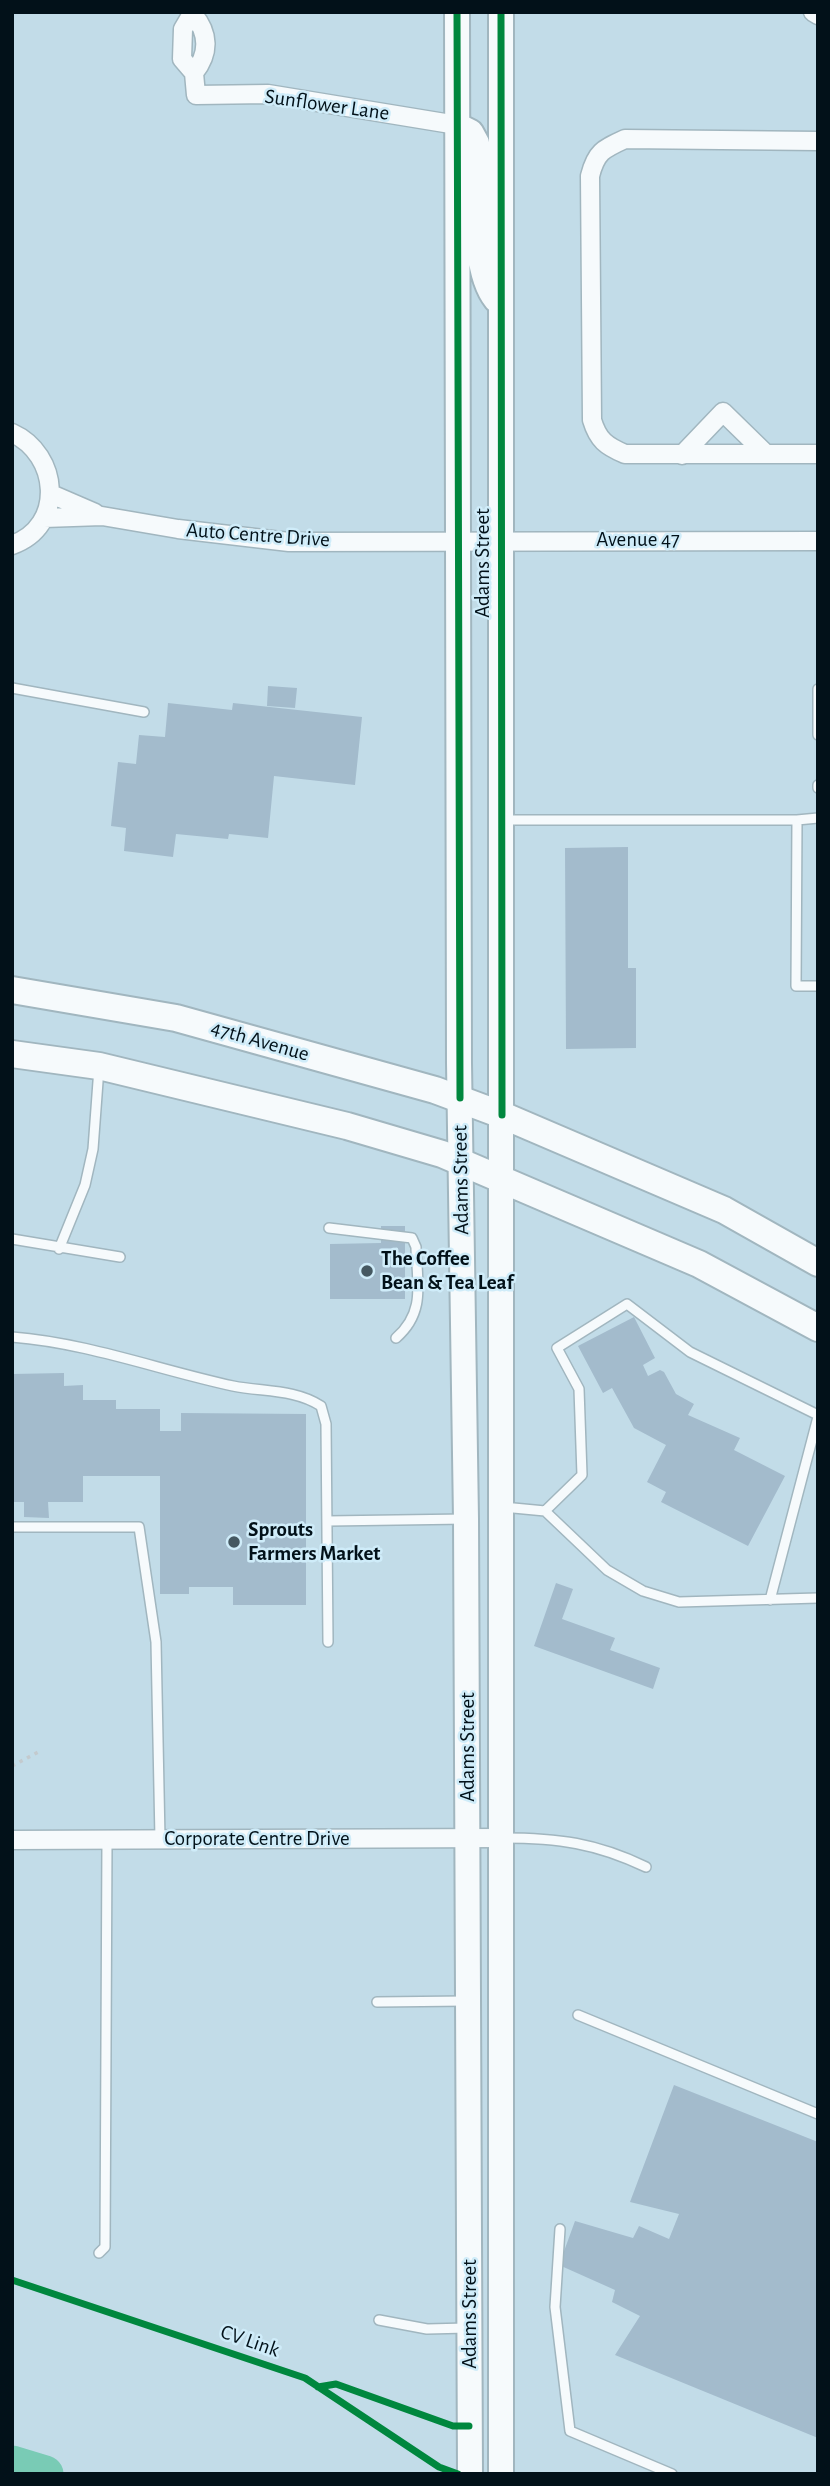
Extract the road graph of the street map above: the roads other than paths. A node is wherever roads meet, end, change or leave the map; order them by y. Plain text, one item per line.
1 (457, 12) edge
2 (501, 12) edge
3 (813, 12) edge
4 (193, 13) edge
5 (818, 15) edge
6 (457, 125) junction
7 (818, 141) edge
8 (501, 306) junction
9 (13, 430) edge
10 (765, 453) junction
11 (818, 454) edge
12 (682, 455) junction
13 (51, 495) junction
14 (102, 516) junction
15 (44, 518) junction
16 (457, 540) junction
17 (501, 540) junction
18 (818, 541) edge
19 (12, 545) edge
20 (12, 688) edge
21 (818, 689) edge
22 (144, 712) dead end
23 (818, 735) edge
24 (818, 818) edge
25 (501, 820) junction
26 (797, 820) junction
27 (818, 986) edge
28 (12, 990) edge
29 (12, 1054) edge
30 (99, 1066) junction
31 (460, 1098) junction
32 (502, 1115) junction
33 (460, 1160) junction
34 (502, 1178) junction
35 (329, 1228) dead end
36 (12, 1239) edge
37 (59, 1249) junction
38 (120, 1257) dead end
39 (818, 1263) edge
40 (818, 1328) edge
41 (12, 1337) edge
42 (396, 1338) dead end
43 (818, 1416) edge
44 (502, 1507) junction
45 (545, 1511) junction
46 (466, 1519) junction
47 (328, 1521) junction
48 (12, 1527) edge
49 (818, 1598) edge
50 (770, 1600) junction
51 (328, 1642) dead end
52 (469, 1838) junction
53 (501, 1838) junction
54 (160, 1839) junction
55 (12, 1840) edge
56 (107, 1840) junction
57 (646, 1867) dead end
58 (468, 2001) junction
59 (377, 2002) dead end
60 (578, 2015) dead end
61 (818, 2114) edge
62 (560, 2229) dead end
63 (99, 2253) dead end
64 (379, 2320) dead end
65 (470, 2328) junction
66 (470, 2474) edge
67 (501, 2474) edge
68 (672, 2474) edge

1 - 6 street, Adams Street
2 - 8 street, Adams Street
3 - 5 street
4 - 6 street, Sunflower Lane
6 - 8 street
6 - 16 street, Adams Street
7 - 12 street
8 - 17 street, Adams Street
9 - 13 street
10 - 11 street
10 - 12 street
10 - 12 street
13 - 14 street, Auto Centre Drive
13 - 15 street
14 - 15 street, Auto Centre Drive
14 - 16 street, Auto Centre Drive
15 - 19 street
16 - 17 street, Avenue 47
16 - 31 street, Adams Street
17 - 18 street, Avenue 47
17 - 25 street, Adams Street
20 - 22 lane
21 - 23 lane
24 - 26 lane
25 - 26 lane
25 - 32 street, Adams Street
26 - 27 lane
28 - 31 main road, 47th Avenue
29 - 30 main road
30 - 33 main road
30 - 37 lane
31 - 32 main road, 47th Avenue
31 - 33 street, Adams Street
32 - 34 street, Adams Street
32 - 39 main road, 47th Avenue
33 - 34 main road
33 - 46 street, Adams Street
34 - 40 main road
34 - 44 street, Adams Street
35 - 42 lane
36 - 37 lane
37 - 38 lane
41 - 47 lane
43 - 45 lane
43 - 50 lane
44 - 45 lane
44 - 53 street, Adams Street
45 - 50 lane
46 - 47 lane
46 - 52 street, Adams Street
47 - 51 lane
48 - 54 lane
49 - 50 lane
52 - 53 street, Corporate Centre Drive
52 - 54 street, Corporate Centre Drive
52 - 58 street, Adams Street
53 - 57 lane
53 - 67 street, Adams Street
54 - 56 street, Corporate Centre Drive
55 - 56 street, Corporate Centre Drive
56 - 63 lane
58 - 59 lane
58 - 65 street, Adams Street
60 - 61 lane
62 - 68 lane
64 - 65 lane
65 - 66 street, Adams Street

